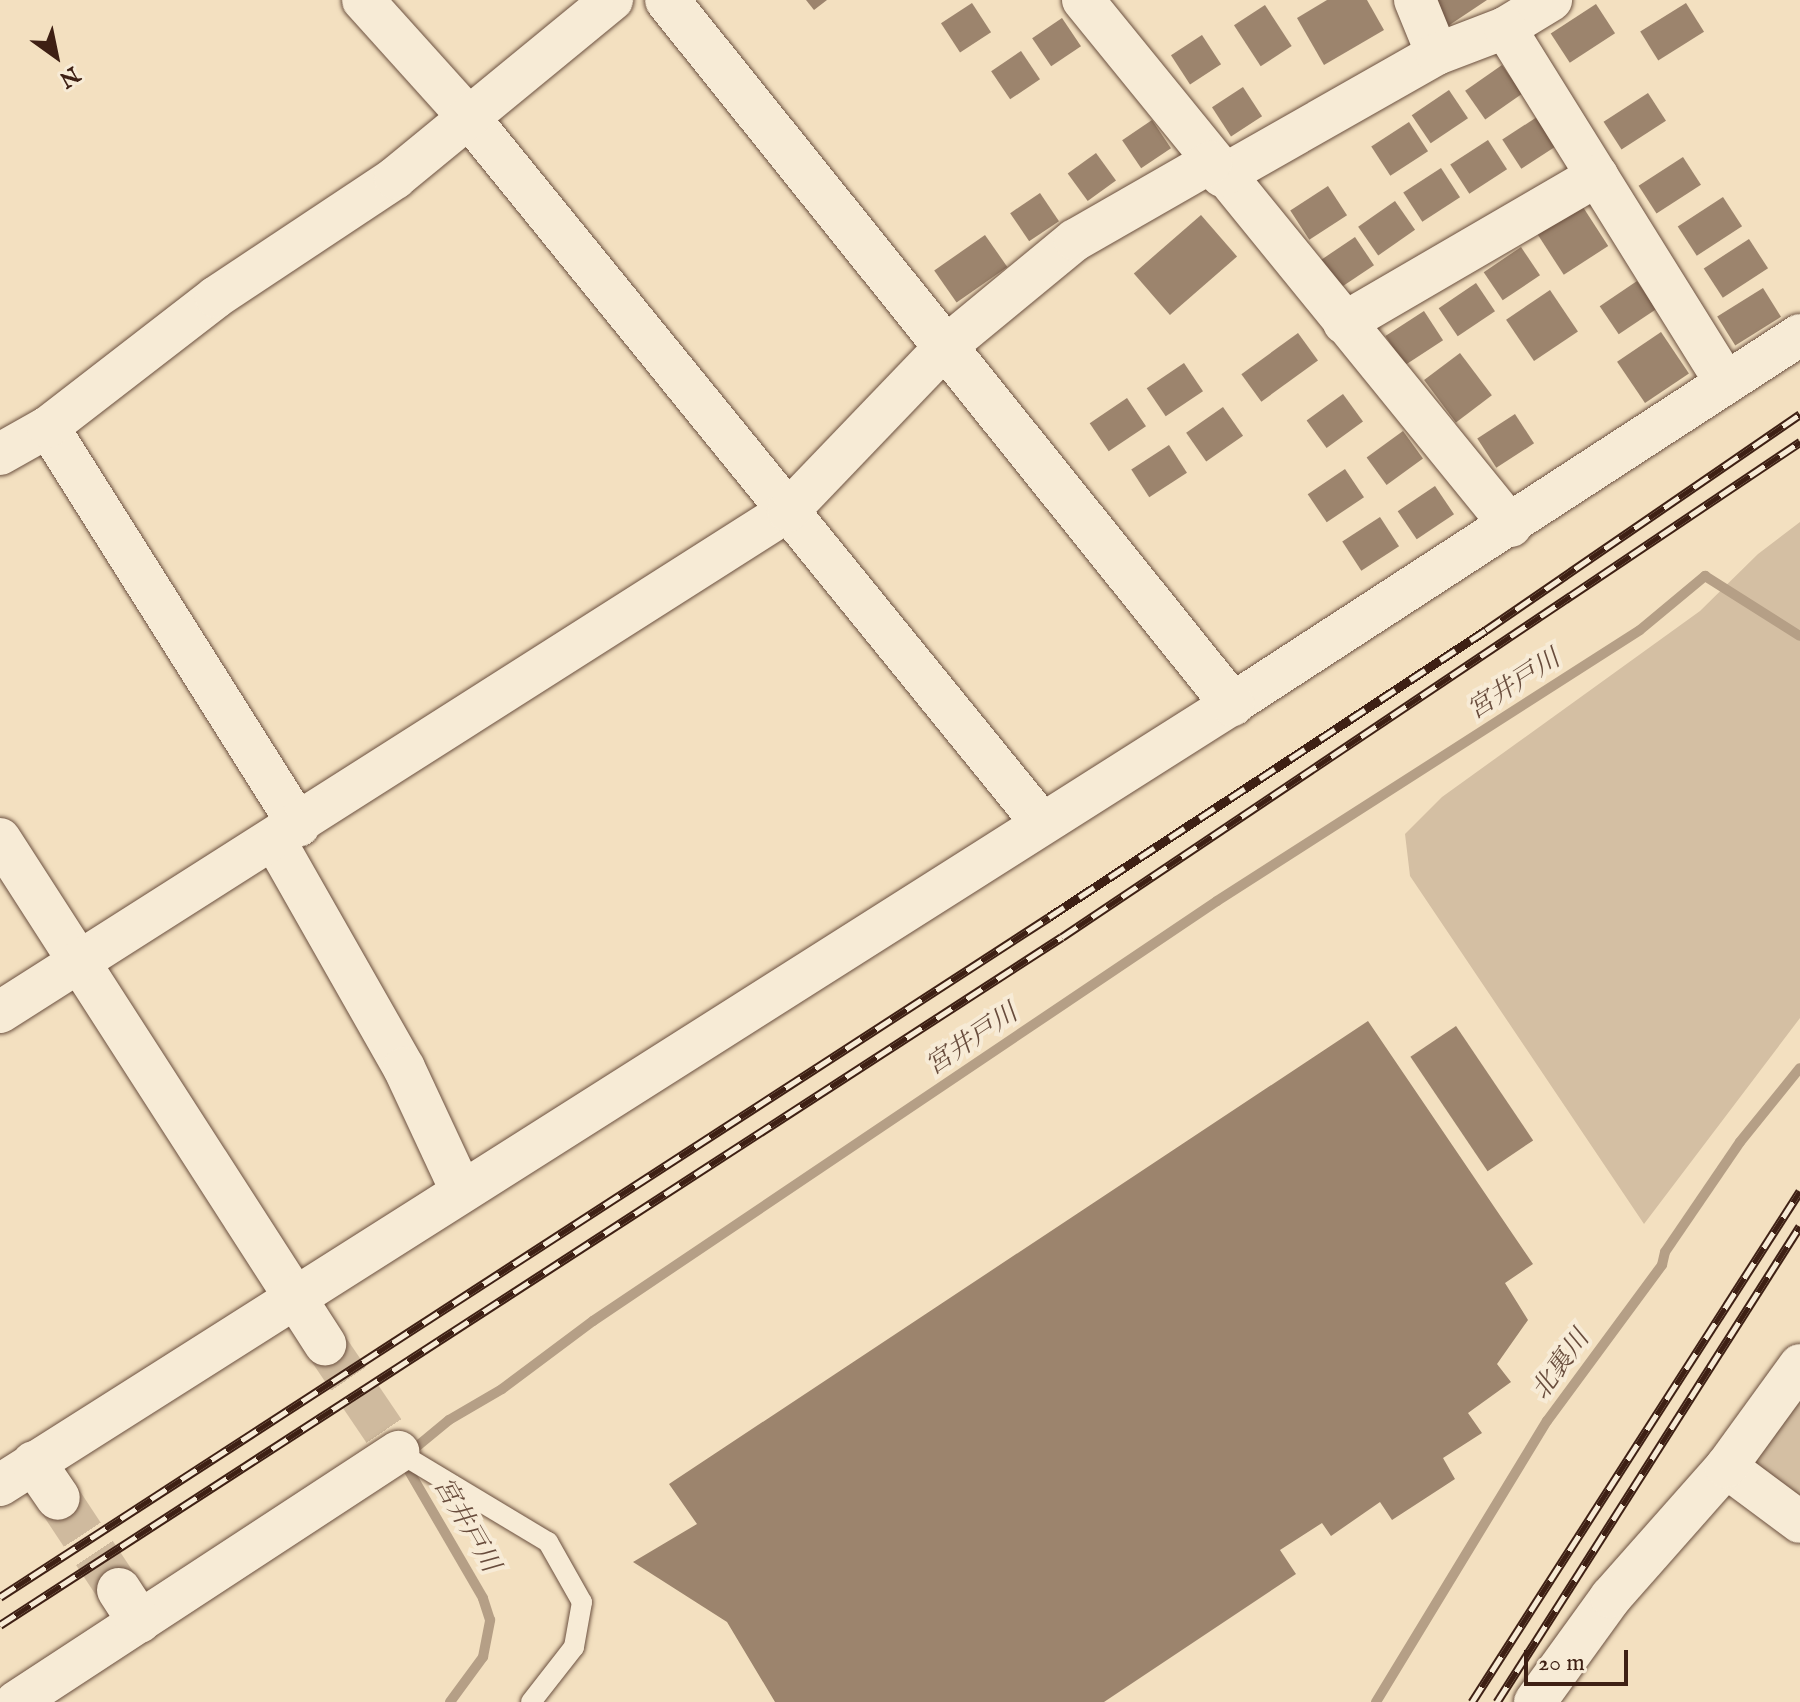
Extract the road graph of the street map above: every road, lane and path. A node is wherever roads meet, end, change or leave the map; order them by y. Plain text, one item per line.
1 (363, 0) edge
2 (612, 0) edge
3 (667, 0) edge
4 (1083, 0) edge
5 (1415, 0) edge
6 (1551, 0) edge
7 (1505, 28) junction
8 (1437, 54) junction
9 (470, 119) junction
10 (1216, 169) junction
11 (1597, 176) junction
12 (1344, 323) junction
13 (1800, 335) edge
14 (945, 347) junction
15 (1725, 382) junction
16 (48, 427) junction
17 (0, 454) edge
18 (788, 511) junction
19 (1511, 526) junction
20 (1232, 704) junction
21 (1041, 822) junction
22 (287, 833) junction
23 (0, 839) edge
24 (78, 962) junction
25 (0, 1012) edge
26 (461, 1190) junction
27 (296, 1296) junction
28 (325, 1344) tunnel mouth
29 (1800, 1365) edge
30 (398, 1452) joint
31 (1726, 1467) junction
32 (31, 1482) edge
33 (1800, 1522) edge
34 (16, 1702) edge
35 (531, 1702) edge
36 (1535, 1702) edge

1 - 9 street
2 - 9 street
3 - 14 street
4 - 10 street
5 - 8 street
6 - 7 street
7 - 8 street
7 - 11 street
8 - 10 street
9 - 16 street
9 - 18 street
10 - 12 street
10 - 14 street
11 - 12 street
11 - 15 street
12 - 19 street
13 - 15 street
14 - 18 street
14 - 20 street
15 - 19 street
16 - 17 street
16 - 22 street
18 - 21 street
18 - 22 street
19 - 20 street
20 - 21 street
21 - 26 street
22 - 24 street
22 - 26 street
23 - 24 street
24 - 25 street
24 - 27 street
26 - 27 street
27 - 28 street
27 - 32 street
29 - 31 street
30 - 34 street
30 - 35 lane
31 - 33 street
31 - 36 street

